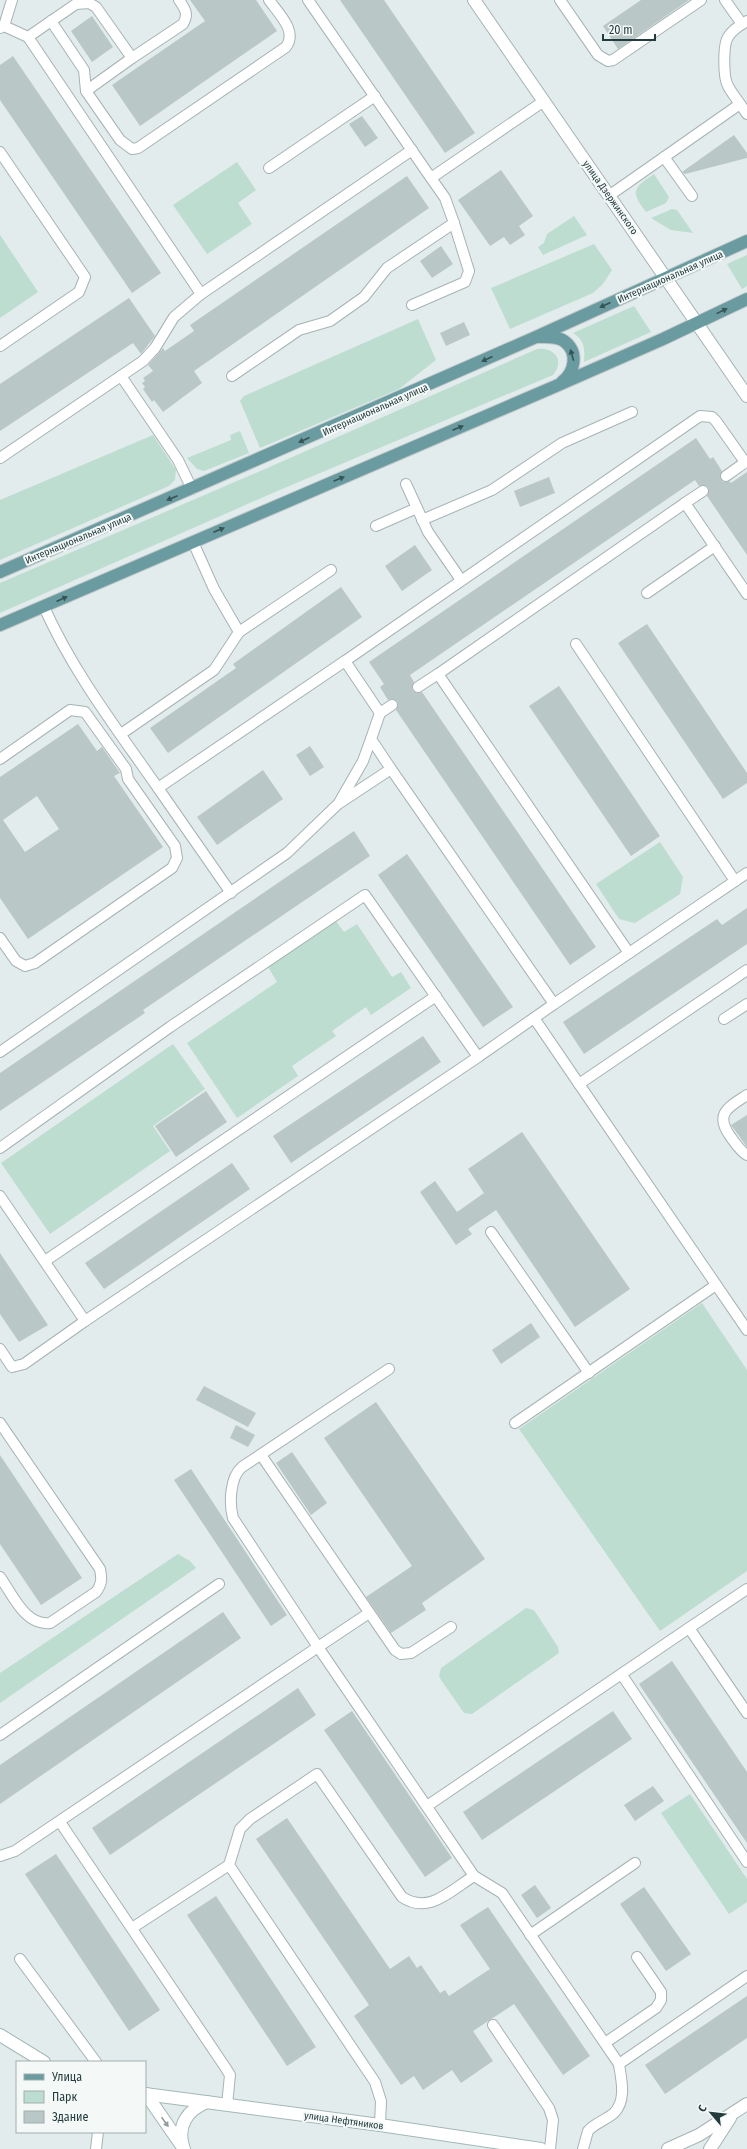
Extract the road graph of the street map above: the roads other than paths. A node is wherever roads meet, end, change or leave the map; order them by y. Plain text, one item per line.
1 (12, 0) edge
2 (179, 0) edge
3 (269, 0) edge
4 (308, 0) edge
5 (474, 0) edge
6 (560, 0) edge
7 (701, 0) edge
8 (725, 0) edge
9 (51, 21) junction
10 (744, 23) edge
11 (2, 27) edge
12 (28, 37) junction
13 (132, 58) junction
14 (86, 91) junction
15 (375, 96) junction
16 (544, 101) junction
17 (740, 104) junction
18 (747, 114) edge
19 (412, 150) junction
20 (0, 152) edge
21 (664, 157) junction
22 (268, 168) dead end
23 (431, 178) junction
24 (610, 195) junction
25 (692, 196) dead end
26 (454, 223) junction
27 (747, 241) edge
28 (666, 277) junction
29 (202, 294) junction
30 (747, 298) edge
31 (412, 305) dead end
32 (698, 323) junction
33 (536, 337) junction
34 (0, 346) edge
35 (121, 376) junction
36 (232, 376) dead end
37 (556, 386) junction
38 (747, 396) edge
39 (632, 412) dead end
40 (0, 458) edge
41 (746, 462) edge
42 (726, 476) dead end
43 (406, 484) dead end
44 (192, 489) junction
45 (703, 491) dead end
46 (685, 503) junction
47 (417, 508) junction
48 (422, 520) junction
49 (376, 526) dead end
50 (193, 542) junction
51 (715, 546) junction
52 (331, 570) dead end
53 (0, 572) edge
54 (461, 580) junction
55 (647, 592) dead end
56 (747, 594) edge
57 (44, 607) junction
58 (0, 625) edge
59 (239, 632) junction
60 (576, 644) dead end
61 (345, 661) junction
62 (438, 674) junction
63 (418, 687) dead end
64 (392, 705) dead end
65 (380, 713) junction
66 (121, 734) junction
67 (371, 739) junction
68 (0, 759) edge
69 (391, 769) junction
70 (158, 788) junction
71 (338, 804) junction
72 (747, 873) edge
73 (735, 881) junction
74 (231, 893) junction
75 (0, 938) edge
76 (629, 953) junction
77 (747, 970) edge
78 (436, 996) junction
79 (554, 1004) junction
80 (747, 1004) edge
81 (534, 1018) junction
82 (724, 1019) dead end
83 (0, 1052) edge
84 (478, 1057) junction
85 (579, 1084) junction
86 (747, 1095) edge
87 (0, 1148) edge
88 (747, 1155) edge
89 (0, 1196) edge
90 (491, 1232) dead end
91 (45, 1261) junction
92 (716, 1285) junction
93 (85, 1321) junction
94 (747, 1330) edge
95 (2, 1355) edge
96 (389, 1369) dead end
97 (589, 1373) junction
98 (0, 1423) edge
99 (515, 1423) dead end
100 (261, 1455) junction
101 (0, 1577) edge
102 (219, 1584) dead end
103 (747, 1589) edge
104 (369, 1613) junction
105 (451, 1628) dead end
106 (689, 1628) junction
107 (318, 1647) junction
108 (622, 1675) junction
109 (747, 1713) edge
110 (0, 1735) edge
111 (427, 1806) junction
112 (60, 1822) junction
113 (0, 1856) edge
114 (747, 1862) edge
115 (635, 1863) dead end
116 (229, 1865) junction
117 (474, 1876) junction
118 (132, 1928) junction
119 (530, 1935) junction
120 (637, 1957) dead end
121 (20, 1959) dead end
122 (747, 1976) edge
123 (493, 2025) dead end
124 (0, 2035) edge
125 (605, 2043) junction
126 (42, 2061) edge
127 (95, 2061) edge
128 (619, 2064) junction
129 (146, 2094) edge
130 (146, 2095) edge
131 (207, 2102) junction
132 (747, 2104) edge
133 (227, 2105) junction
134 (732, 2114) junction
135 (380, 2125) junction
136 (98, 2133) edge
137 (502, 2146) edge
138 (184, 2148) edge
139 (96, 2149) edge
140 (541, 2149) edge
141 (550, 2149) edge
142 (584, 2149) edge
143 (668, 2149) edge
144 (710, 2149) edge

1 - 11 lane
2 - 13 lane
3 - 14 lane
4 - 15 lane
5 - 16 street, улица Дзержинского
6 - 7 lane
8 - 10 lane
9 - 12 lane
9 - 13 lane
9 - 14 lane
10 - 17 lane
11 - 12 lane
12 - 29 lane
13 - 14 lane
15 - 19 lane
15 - 22 lane
16 - 23 lane
16 - 24 street, улица Дзержинского
17 - 18 lane
17 - 21 lane
19 - 23 lane
19 - 29 lane
20 - 34 lane
21 - 24 lane
21 - 25 lane
23 - 26 lane
24 - 28 street, улица Дзержинского
26 - 31 lane
26 - 36 lane
27 - 28 main road, Интернациональная улица
28 - 32 street, улица Дзержинского
28 -> 33 main road, Интернациональная улица
29 - 35 lane
32 -> 30 main road
32 - 37 main road
32 - 38 street, улица Дзержинского
37 -> 33 main road
33 -> 44 main road, Интернациональная улица
35 - 40 lane
35 - 44 lane
50 -> 37 main road
39 - 48 lane
41 - 42 lane
41 - 54 lane
43 - 47 lane
44 -> 53 main road, Интернациональная улица
45 - 46 lane
46 - 51 lane
46 - 62 lane
47 - 48 lane
47 - 49 lane
48 - 54 lane
57 -> 50 main road
50 - 59 lane
51 - 55 lane
51 - 56 lane
52 - 59 lane
54 - 61 lane
57 - 58 main road
57 - 66 lane
59 - 66 lane
60 - 73 lane
61 - 65 lane
61 - 70 lane
62 - 63 lane
62 - 76 lane
64 - 65 lane
65 - 67 lane
66 - 70 lane
67 - 69 lane
67 - 71 lane
68 - 75 lane
69 - 71 lane
69 - 79 lane
70 - 74 lane
71 - 74 lane
72 - 73 lane
73 - 76 lane
74 - 83 lane
76 - 79 lane
77 - 85 lane
78 - 84 lane
78 - 87 lane
78 - 91 lane
79 - 81 lane
80 - 82 lane
81 - 84 lane
81 - 85 lane
84 - 93 lane
85 - 92 lane
86 - 88 lane
89 - 91 lane
90 - 97 lane
91 - 93 lane
92 - 94 lane
92 - 97 lane
93 - 95 lane
96 - 100 lane
97 - 99 lane
98 - 101 lane
100 - 104 lane
100 - 107 lane
102 - 110 lane
103 - 106 lane
104 - 105 lane
104 - 107 lane
106 - 108 lane
106 - 109 lane
107 - 111 lane
107 - 112 lane
108 - 111 lane
108 - 114 lane
111 - 117 lane
112 - 113 lane
112 - 118 lane
115 - 119 lane
116 - 117 lane
116 - 118 lane
116 - 135 lane
117 - 119 lane
118 - 133 lane
119 - 125 lane
120 - 125 lane
121 - 127 lane
122 - 128 lane
123 - 141 lane
124 - 126 street
125 - 128 lane
128 - 142 lane
129 - 131 street, улица Нефтяников
130 -> 138 street, улица Нефтяников
131 - 133 street, улица Нефтяников
131 - 138 street
132 - 134 street
133 - 135 street, улица Нефтяников
134 - 143 street
134 - 144 street
135 - 137 street, улица Нефтяников
136 - 139 lane
137 - 140 street, улица Нефтяников

